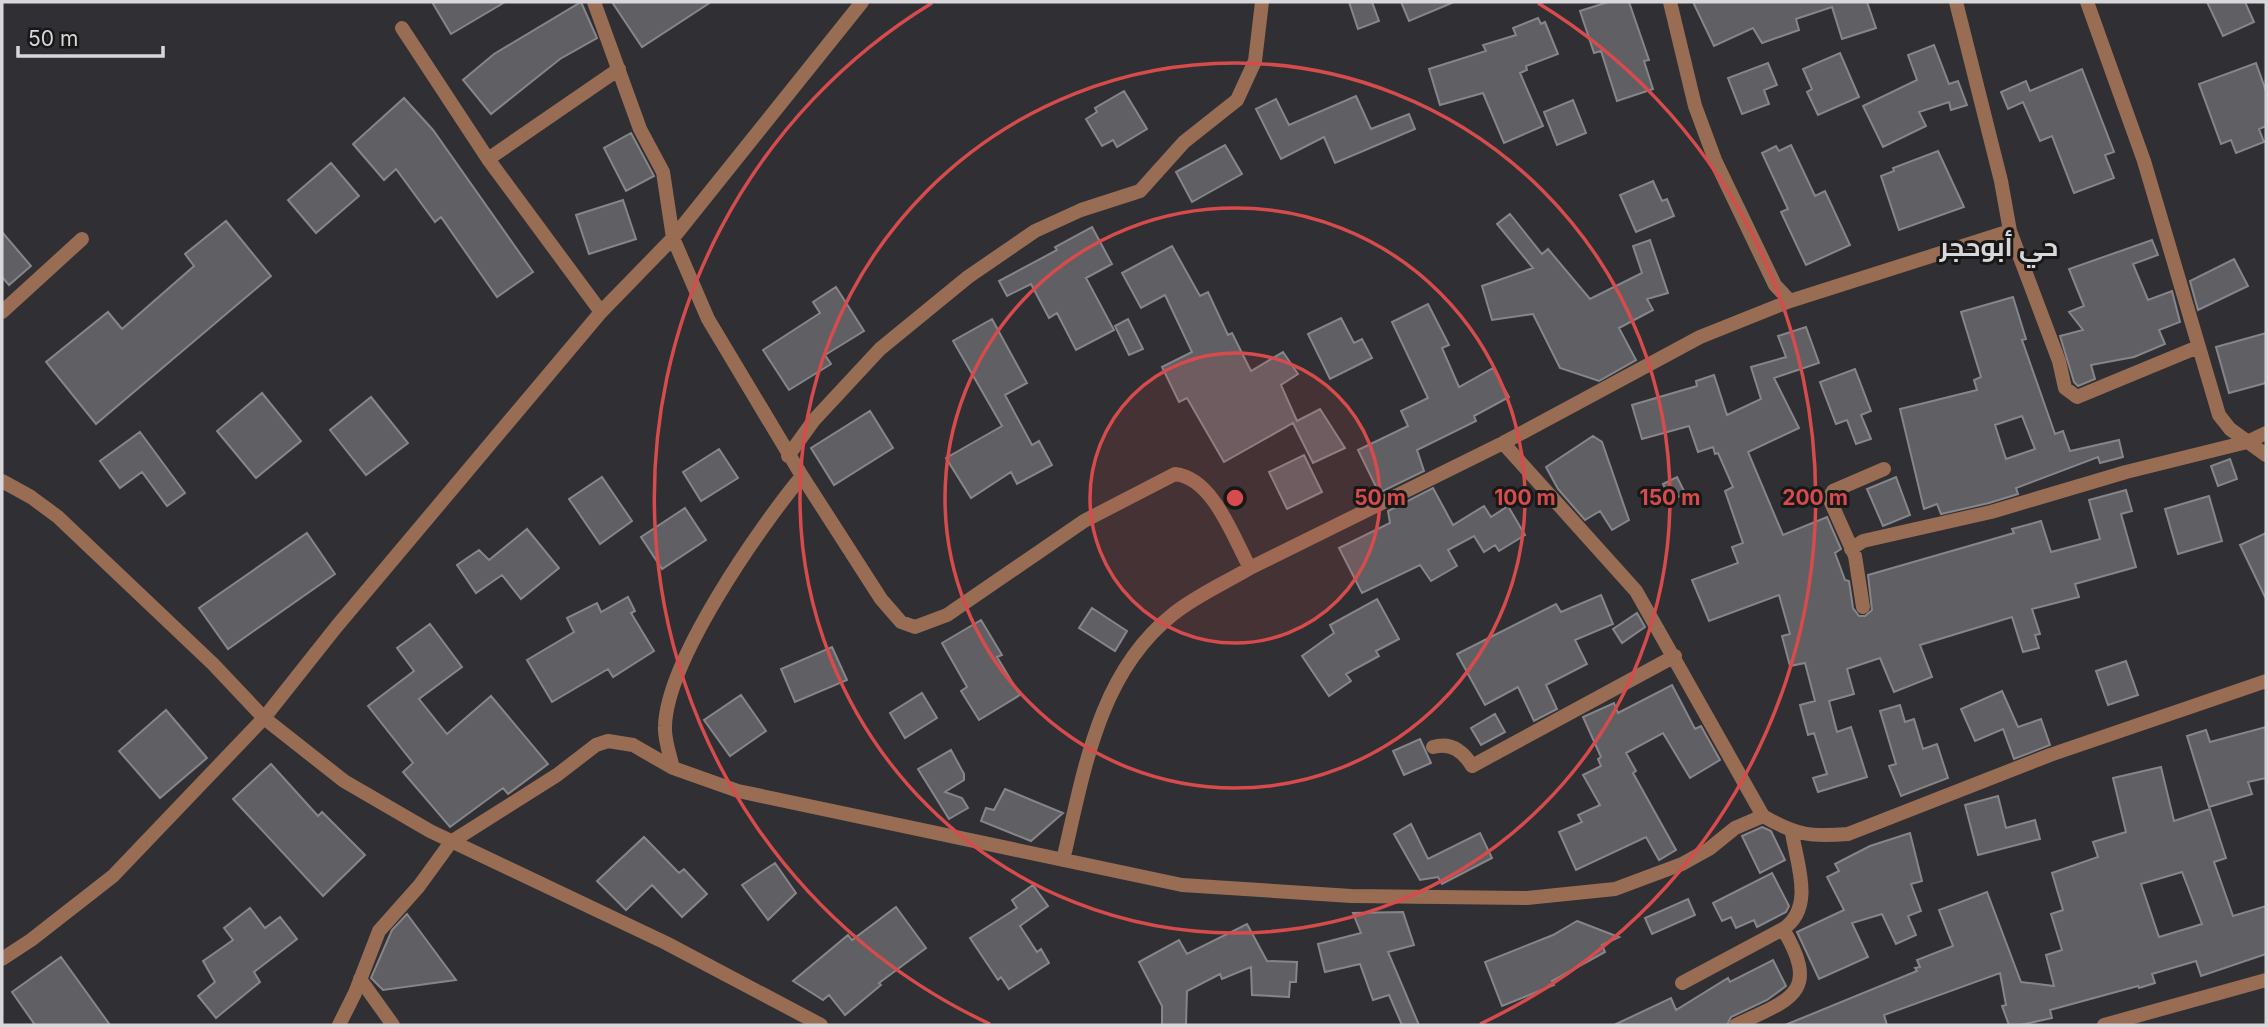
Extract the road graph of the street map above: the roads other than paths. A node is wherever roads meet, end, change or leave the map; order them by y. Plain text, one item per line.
1 (594, 2) edge
2 (862, 2) edge
3 (1262, 2) edge
4 (1670, 2) edge
5 (1956, 2) edge
6 (2087, 2) edge
7 (402, 28) dead end
8 (619, 69) junction
9 (488, 159) junction
10 (2010, 231) junction
11 (673, 238) junction
12 (82, 239) dead end
13 (1790, 300) junction
14 (2, 312) edge
15 (601, 312) junction
16 (2199, 347) junction
17 (2266, 433) edge
18 (2247, 442) junction
19 (1503, 443) junction
20 (2266, 455) edge
21 (788, 456) junction
22 (1884, 469) dead end
23 (802, 476) junction
24 (2, 481) edge
25 (1851, 549) junction
26 (1250, 568) junction
27 (1863, 607) dead end
28 (1675, 656) junction
29 (2266, 681) edge
30 (264, 718) junction
31 (1433, 747) dead end
32 (673, 768) junction
33 (1763, 816) junction
34 (1792, 832) junction
35 (451, 842) junction
36 (1063, 860) junction
37 (1783, 929) junction
38 (2, 959) edge
39 (360, 979) junction
40 (2266, 980) edge
41 (1682, 984) dead end
42 (339, 1025) edge
43 (393, 1025) edge
44 (821, 1025) edge
45 (1736, 1025) edge
46 (2104, 1025) edge

1 - 8 street
2 - 11 street
3 - 21 street
4 - 13 street
5 - 10 street
6 - 16 street
7 - 9 street
8 - 9 street
8 - 11 street
9 - 15 street
10 - 13 street
10 - 16 street
11 - 15 street
11 - 21 street
12 - 14 street
13 - 19 street
15 - 30 street
16 - 18 street
17 - 18 street
18 - 20 street
18 - 25 street
19 - 26 street
19 - 28 street
21 - 23 street
22 - 25 street
23 - 26 street
23 - 32 street
24 - 30 street
25 - 27 street
26 - 36 street
28 - 31 street
28 - 33 street
29 - 34 street
30 - 35 street
30 - 38 street
32 - 35 street
32 - 36 street
33 - 34 street
33 - 36 street
34 - 37 street
35 - 39 street
35 - 44 street
37 - 41 street
37 - 45 street
39 - 42 street
39 - 43 street
40 - 46 street

